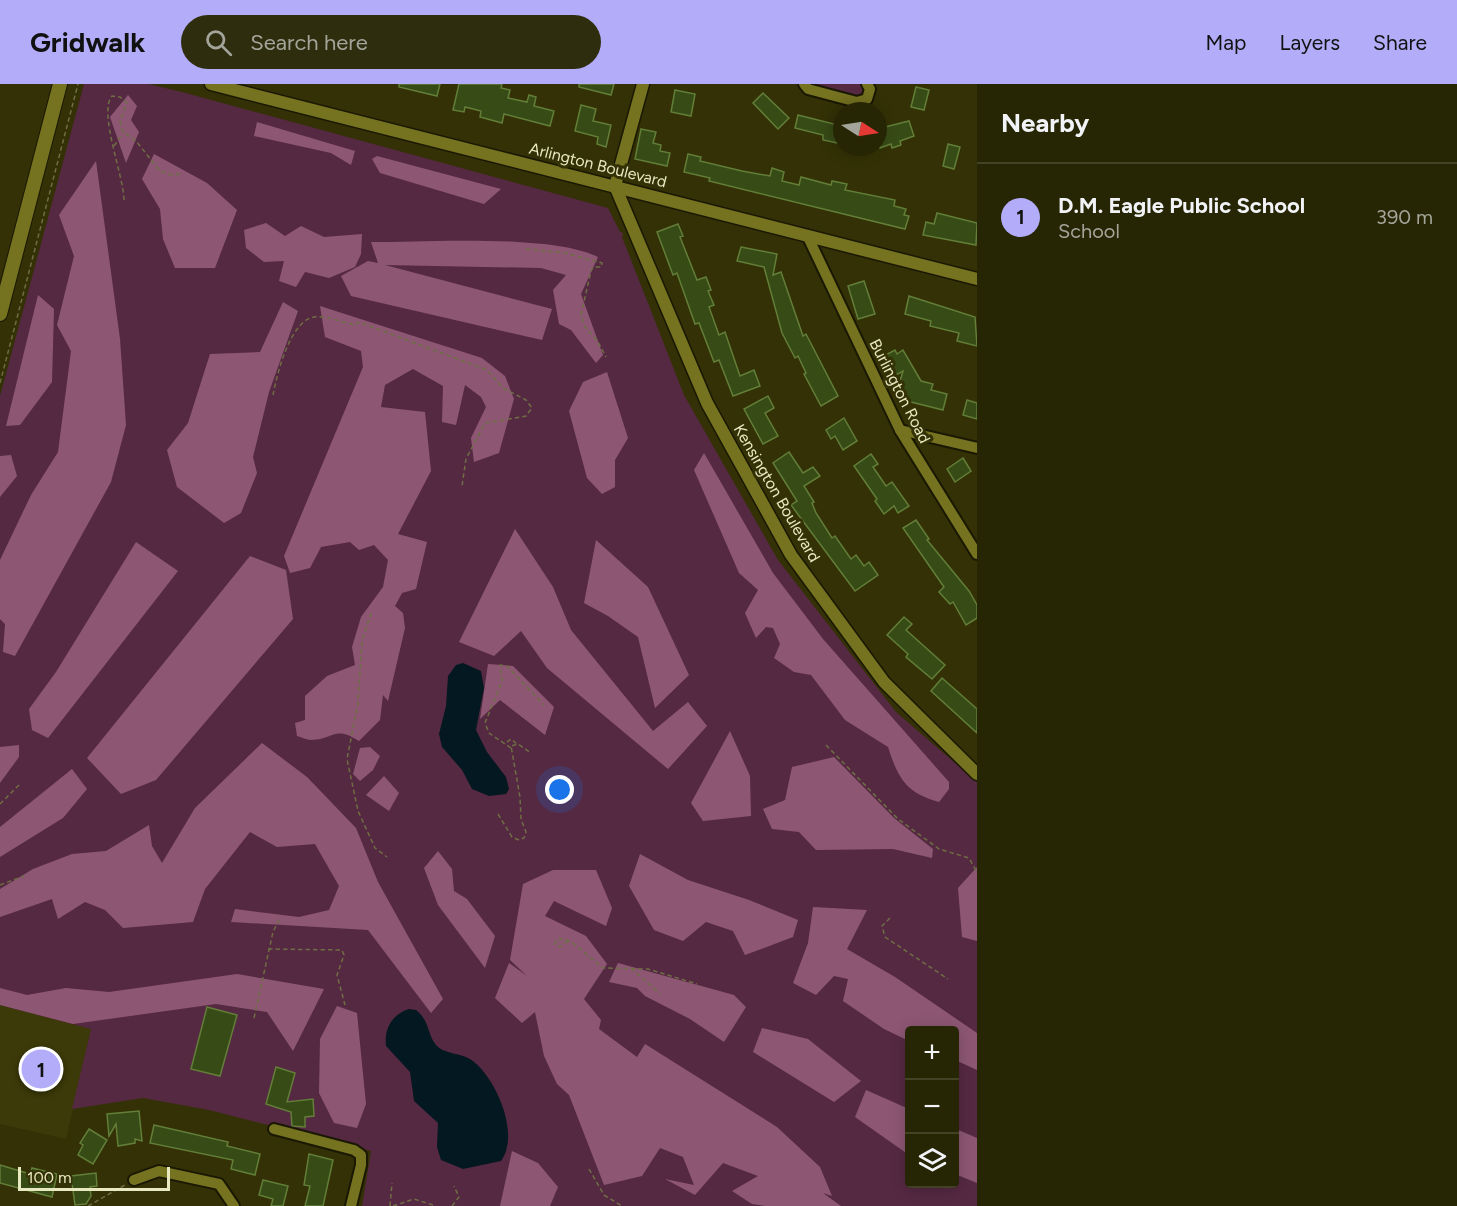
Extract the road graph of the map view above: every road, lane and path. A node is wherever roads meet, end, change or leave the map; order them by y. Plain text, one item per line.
1 (60, 84) edge
2 (78, 84) edge
3 (211, 84) edge
4 (643, 84) edge
5 (804, 84) edge
6 (867, 84) edge
7 (123, 132) junction
8 (114, 146) junction
9 (180, 174) dead end
10 (615, 186) junction
11 (124, 200) dead end
12 (807, 235) junction
13 (526, 249) dead end
14 (977, 279) edge
15 (0, 314) edge
16 (606, 357) dead end
17 (0, 383) edge
18 (273, 395) dead end
19 (900, 430) junction
20 (977, 448) edge
21 (462, 486) dead end
22 (977, 554) edge
23 (371, 613) dead end
24 (544, 705) dead end
25 (518, 744) junction
26 (826, 745) dead end
27 (511, 748) junction
28 (531, 753) dead end
29 (977, 774) edge
30 (20, 784) dead end
31 (0, 804) edge
32 (498, 814) dead end
33 (387, 857) dead end
34 (977, 872) edge
35 (24, 876) dead end
36 (0, 885) edge
37 (280, 918) dead end
38 (890, 918) dead end
39 (568, 941) dead end
40 (268, 949) dead end
41 (630, 967) junction
42 (948, 979) dead end
43 (697, 984) dead end
44 (660, 994) dead end
45 (345, 1005) dead end
46 (254, 1018) dead end
47 (274, 1129) dead end
48 (589, 1169) dead end
49 (134, 1180) joint
50 (392, 1183) dead end
51 (454, 1186) dead end
52 (88, 1206) edge
53 (234, 1206) edge
54 (351, 1206) edge
55 (390, 1206) edge
56 (393, 1206) edge
57 (436, 1206) edge
58 (452, 1206) edge
59 (622, 1206) edge

1 - 15 main road
2 - 17 path
3 - 10 street, Arlington Boulevard
4 - 10 street
5 - 6 street
7 - 8 path
7 - 8 path
7 - 9 path
8 - 11 path
10 - 12 street, Arlington Boulevard
10 - 29 street, Kensington Boulevard
12 - 14 street, Arlington Boulevard
12 - 19 street, Burlington Road
13 - 16 path
18 - 21 path
19 - 20 street
19 - 22 street, Burlington Road
23 - 33 path
24 - 27 path
25 - 27 path
25 - 27 path
25 - 28 path
26 - 34 path
27 - 32 path
30 - 31 path
35 - 36 path
37 - 46 path
38 - 42 path
39 - 41 path
40 - 45 path
41 - 43 path
41 - 44 path
47 - 54 street
48 - 59 path
49 - 52 path
49 - 53 street
50 - 55 path
51 - 58 path
56 - 57 path

